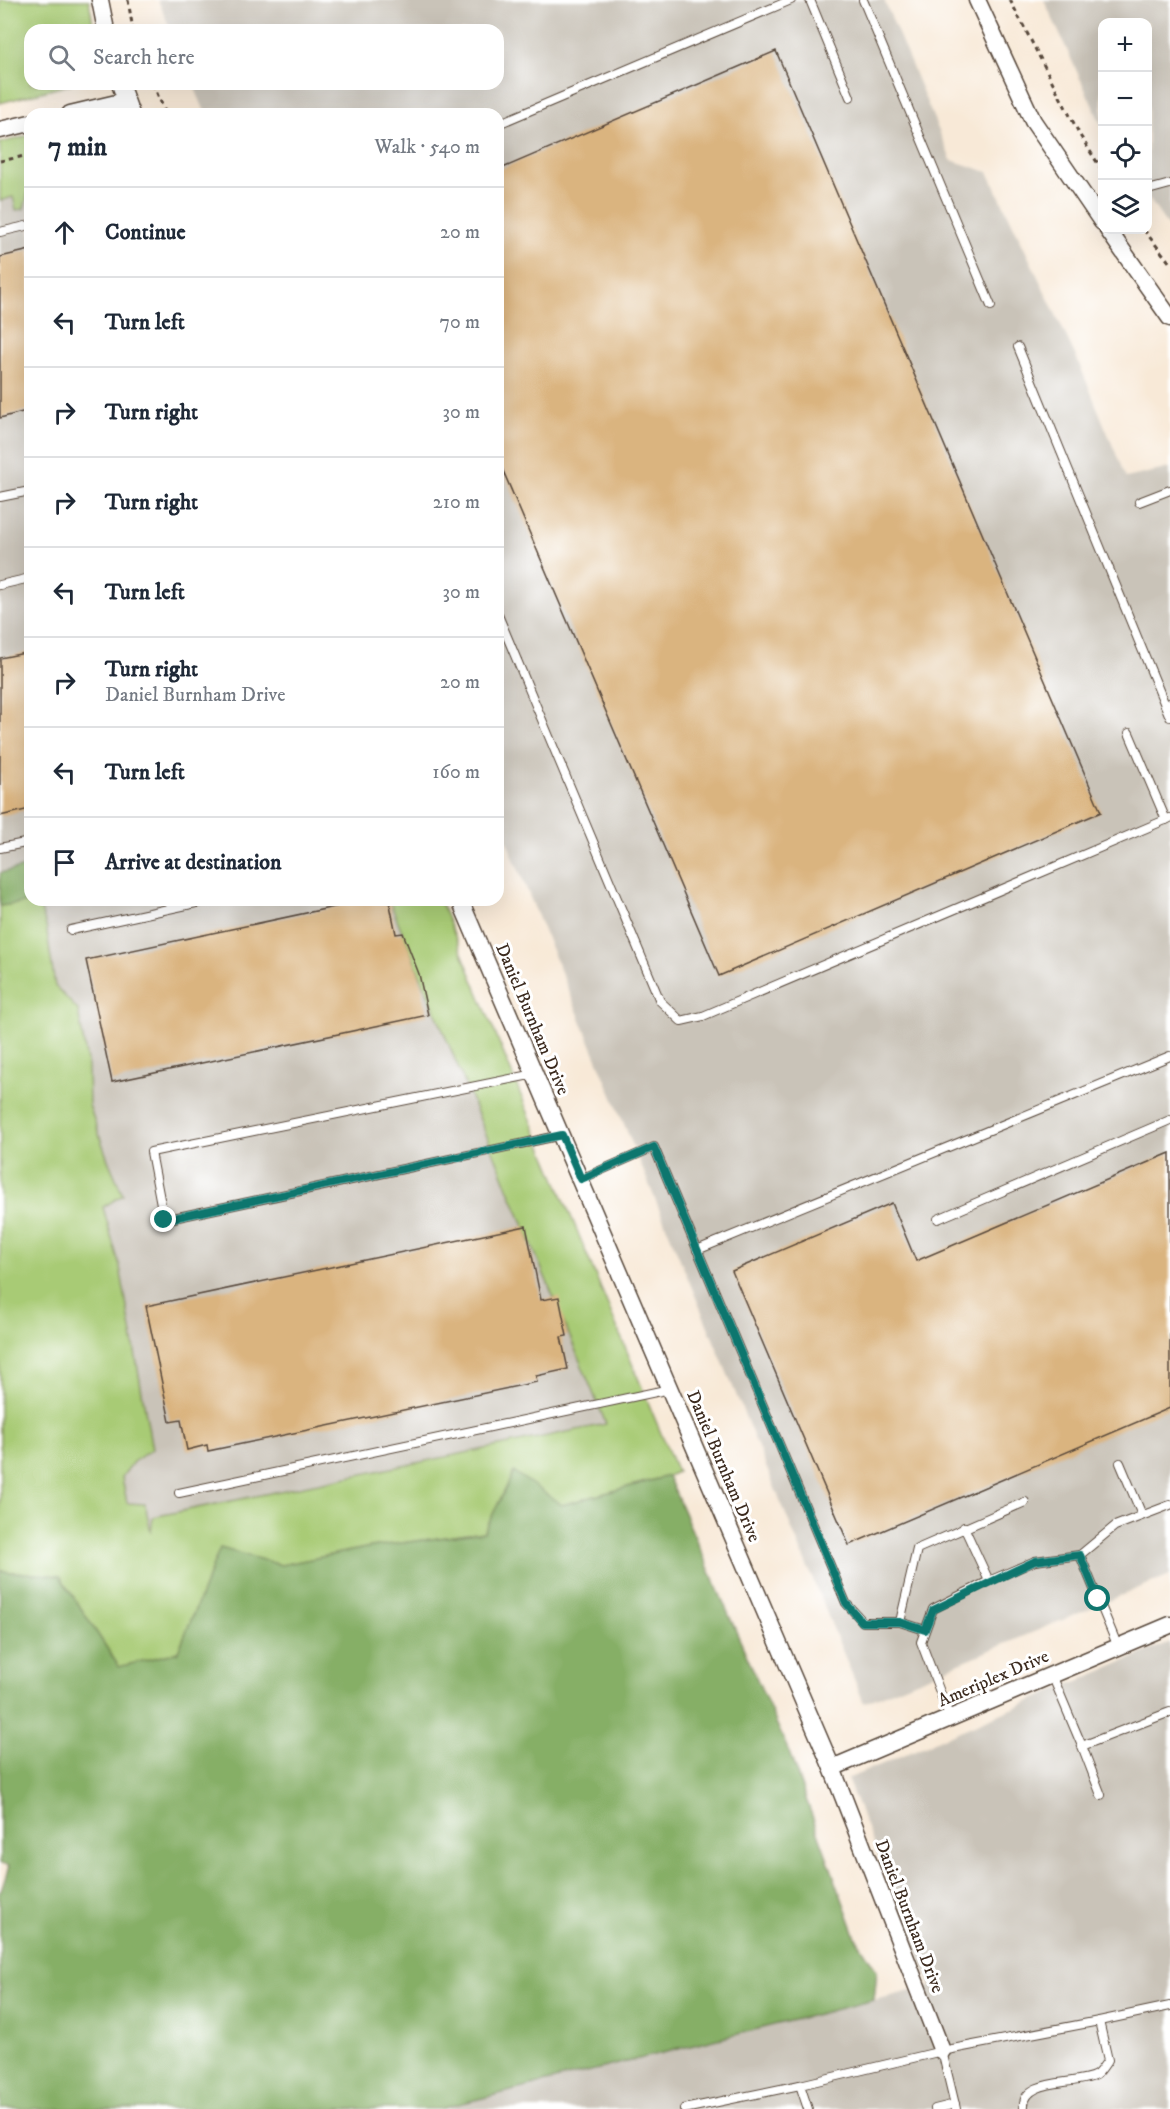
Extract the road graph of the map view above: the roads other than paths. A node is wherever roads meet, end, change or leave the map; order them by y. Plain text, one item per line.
1 (100, 0) edge
2 (791, 0) edge
3 (810, 0) edge
4 (864, 0) edge
5 (977, 0) edge
6 (105, 24) edge
7 (122, 90) edge
8 (850, 97) dead end
9 (128, 108) edge
10 (504, 121) edge
11 (24, 124) edge
12 (0, 130) edge
13 (1170, 184) edge
14 (1152, 189) edge
15 (1096, 203) edge
16 (24, 226) edge
17 (0, 232) edge
18 (1111, 234) edge
19 (991, 306) dead end
20 (1170, 318) edge
21 (1018, 346) dead end
22 (1170, 489) edge
23 (24, 492) edge
24 (0, 497) edge
25 (1139, 502) dead end
26 (24, 579) edge
27 (0, 585) edge
28 (504, 629) edge
29 (1167, 704) edge
30 (1170, 717) edge
31 (1129, 733) dead end
32 (1168, 819) edge
33 (24, 843) edge
34 (0, 848) edge
35 (182, 906) edge
36 (463, 906) edge
37 (71, 930) dead end
38 (1170, 1056) edge
39 (536, 1074) junction
40 (1170, 1120) edge
41 (562, 1135) junction
42 (581, 1179) junction
43 (938, 1219) dead end
44 (697, 1250) junction
45 (670, 1389) junction
46 (1120, 1463) dead end
47 (179, 1493) dead end
48 (1025, 1502) dead end
49 (1170, 1504) edge
50 (1142, 1515) junction
51 (964, 1527) junction
52 (1080, 1555) junction
53 (989, 1581) junction
54 (900, 1622) junction
55 (1170, 1625) edge
56 (925, 1630) junction
57 (1118, 1647) junction
58 (1052, 1675) junction
59 (1170, 1712) edge
60 (950, 1718) junction
61 (1082, 1746) junction
62 (832, 1768) junction
63 (1101, 1795) dead end
64 (1170, 2006) edge
65 (1099, 2021) junction
66 (942, 2051) junction
67 (800, 2085) junction
68 (955, 2107) edge
69 (684, 2109) edge
70 (807, 2109) edge
71 (935, 2109) edge
72 (1024, 2109) edge

1 - 6 street
2 - 10 lane
3 - 8 lane
4 - 19 lane
5 - 15 street
7 - 9 street
11 - 12 street
13 - 14 lane
16 - 17 lane
18 - 20 street
21 - 29 lane
22 - 25 lane
23 - 24 lane
26 - 27 lane
28 - 32 lane
29 - 30 lane
31 - 32 lane
33 - 34 lane
35 - 37 lane
36 - 39 street, Daniel Burnham Drive
38 - 44 lane
39 - 41 street, Daniel Burnham Drive
39 - 41 lane
40 - 43 lane
41 - 42 street, Daniel Burnham Drive
42 - 44 lane
42 - 45 street, Daniel Burnham Drive
44 - 54 lane
45 - 47 lane
45 - 62 street, Daniel Burnham Drive
46 - 50 lane
48 - 51 lane
49 - 50 lane
50 - 52 lane
51 - 53 lane
51 - 54 lane
52 - 53 lane
52 - 57 lane
53 - 56 lane
54 - 56 lane
55 - 57 street, Ameriplex Drive
56 - 60 lane
57 - 58 street, Ameriplex Drive
58 - 60 street, Ameriplex Drive
58 - 61 lane
59 - 61 lane
60 - 62 street, Ameriplex Drive
61 - 63 lane
62 - 66 street, Daniel Burnham Drive
64 - 65 lane
65 - 66 lane
65 - 72 lane
66 - 67 lane
66 - 68 lane
67 - 69 lane
67 - 70 lane
68 - 71 lane

